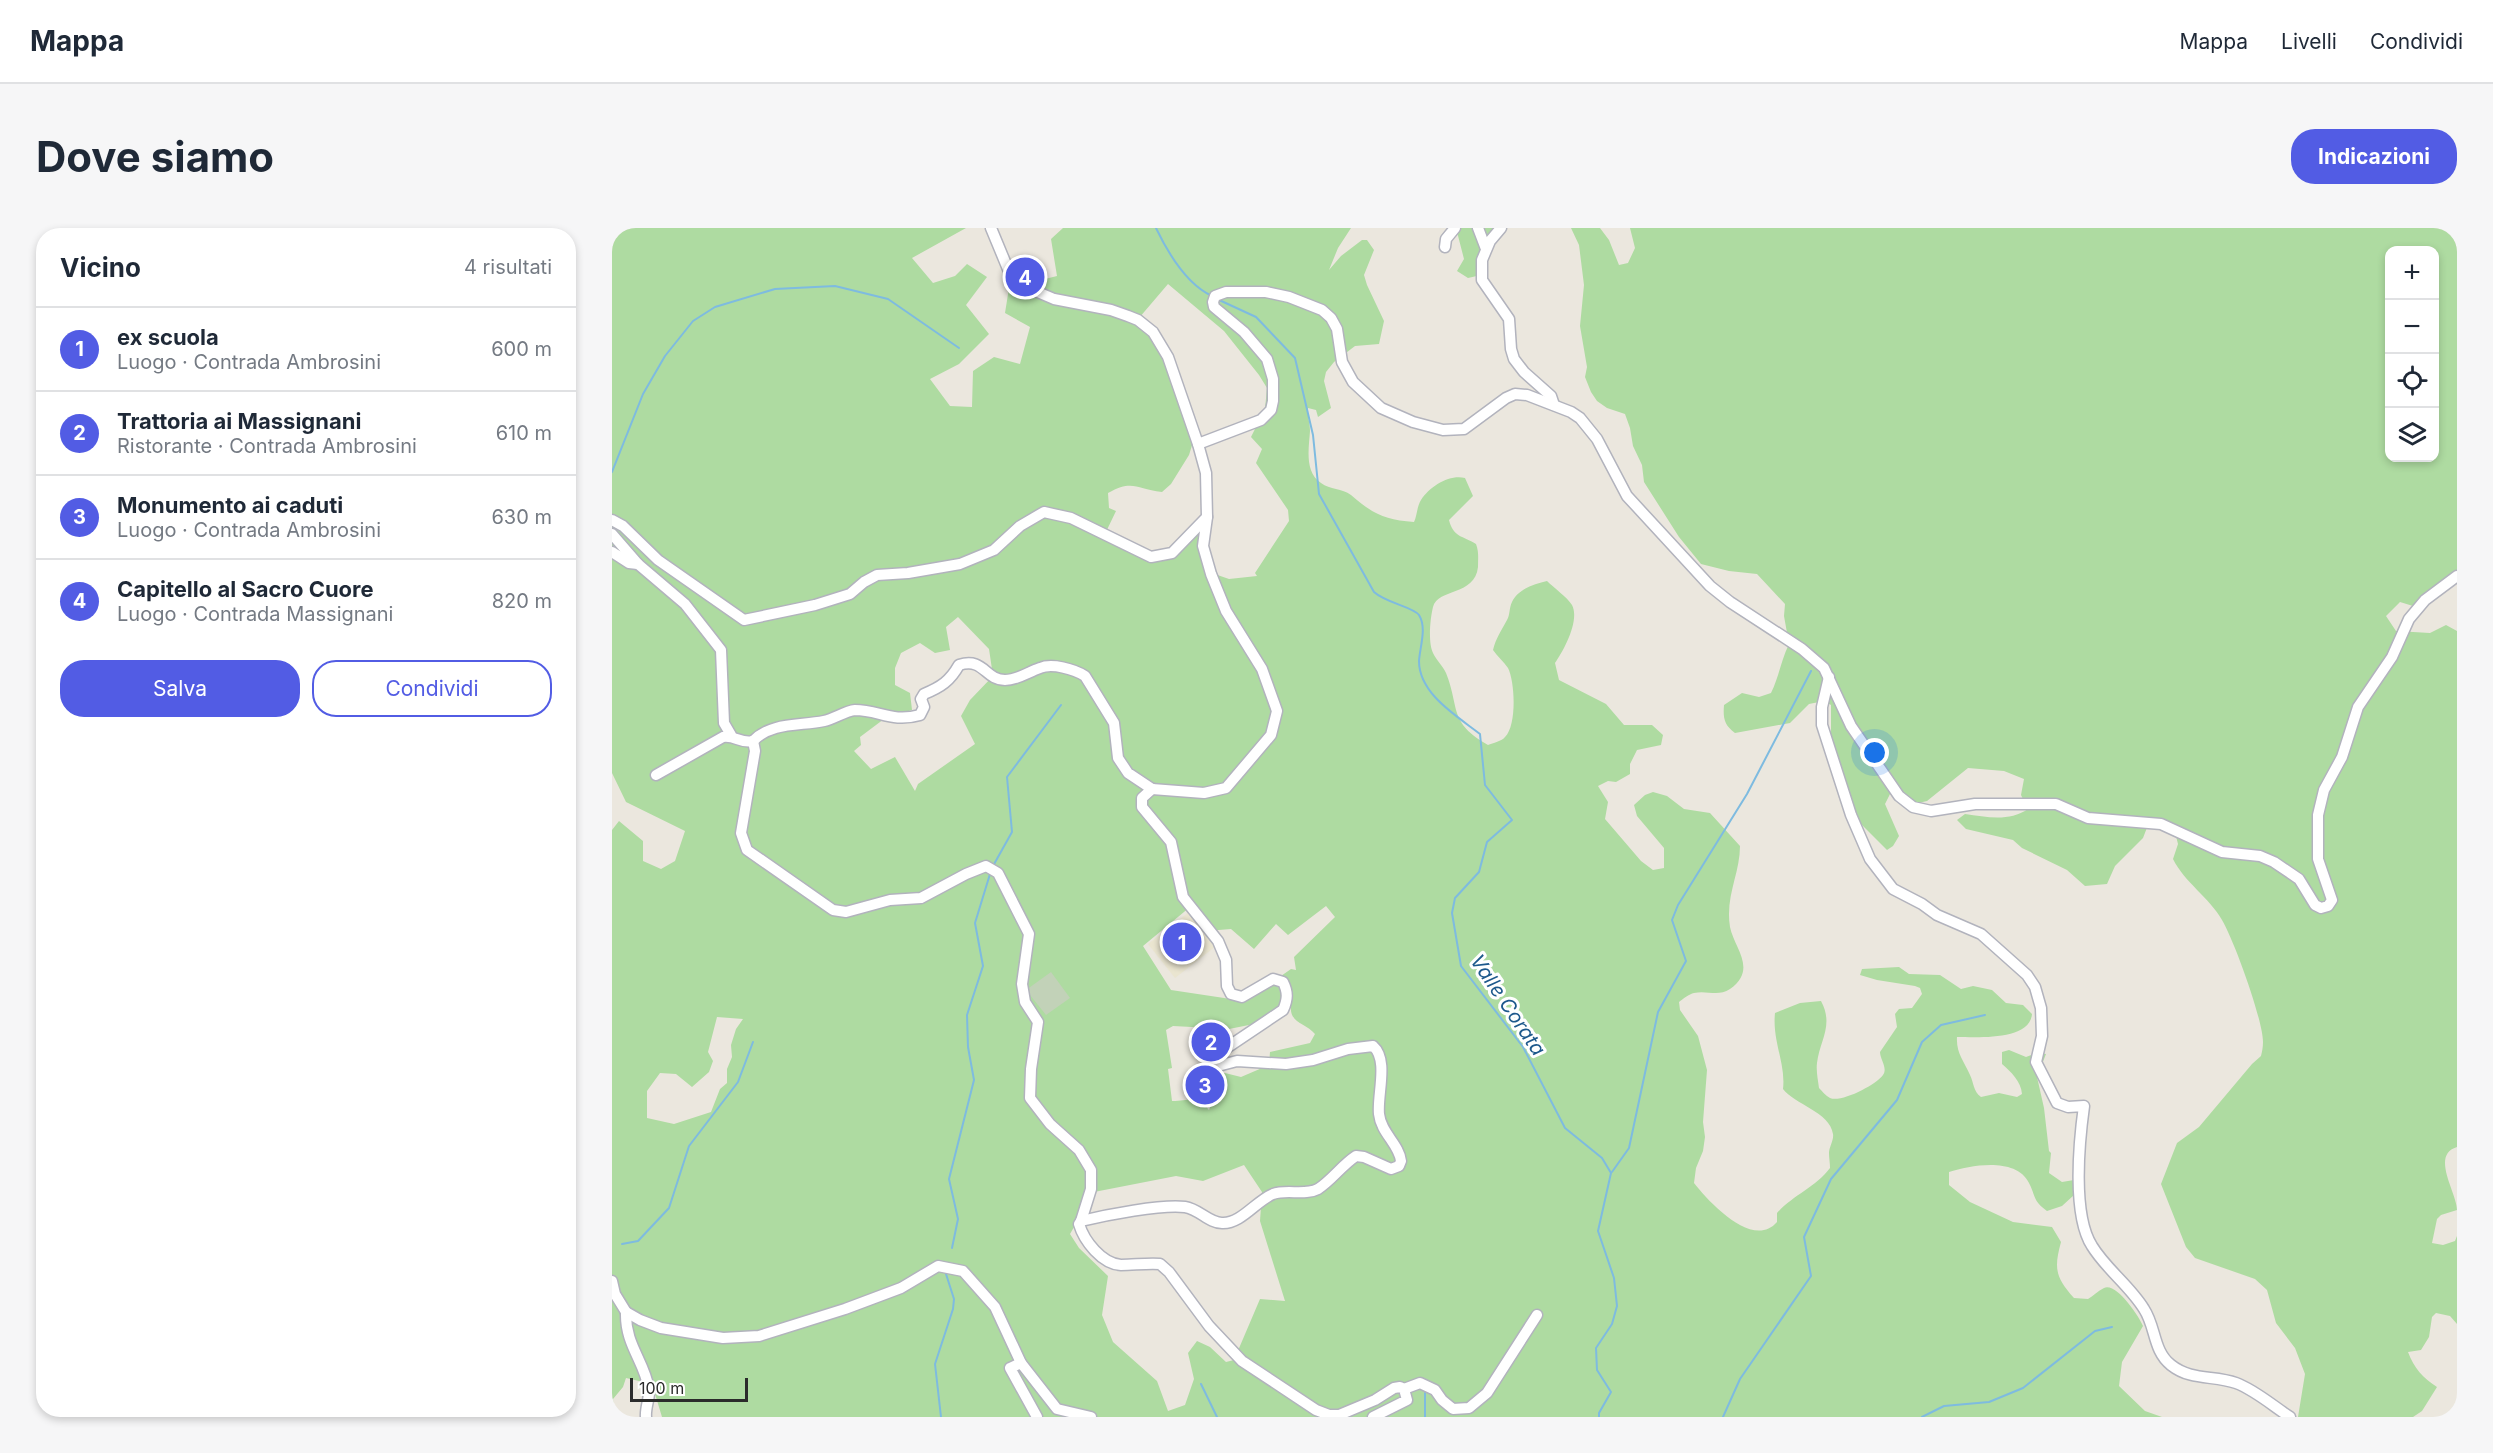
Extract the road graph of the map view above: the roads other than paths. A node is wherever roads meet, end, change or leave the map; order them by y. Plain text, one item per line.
1 (992, 228) edge
2 (1455, 228) edge
3 (1478, 228) edge
4 (1501, 228) edge
5 (1445, 247) dead end
6 (1486, 249) junction
7 (1554, 405) junction
8 (1198, 444) junction
9 (1207, 517) junction
10 (612, 520) edge
11 (612, 534) edge
12 (612, 552) edge
13 (638, 564) junction
14 (2457, 576) edge
15 (1829, 677) junction
16 (731, 735) junction
17 (753, 741) junction
18 (656, 775) dead end
19 (1152, 789) junction
20 (1081, 1221) junction
21 (612, 1281) edge
22 (626, 1312) junction
23 (1537, 1314) dead end
24 (1021, 1363) junction
25 (1406, 1392) junction
26 (646, 1417) edge
27 (1037, 1417) edge
28 (1091, 1417) edge
29 (1373, 1417) edge
30 (2290, 1417) edge

1 - 8 street
2 - 5 street
3 - 6 street
4 - 6 street
6 - 7 street
7 - 8 street
7 - 15 street
8 - 9 street
9 - 10 street
9 - 19 street
11 - 13 street
12 - 13 street
13 - 16 street
14 - 15 street
15 - 30 street
16 - 17 street
16 - 18 street
17 - 19 street
17 - 20 street
19 - 20 street
20 - 25 street
21 - 22 street
22 - 24 street
22 - 26 street
23 - 25 street
24 - 27 street
24 - 28 street
25 - 29 street

